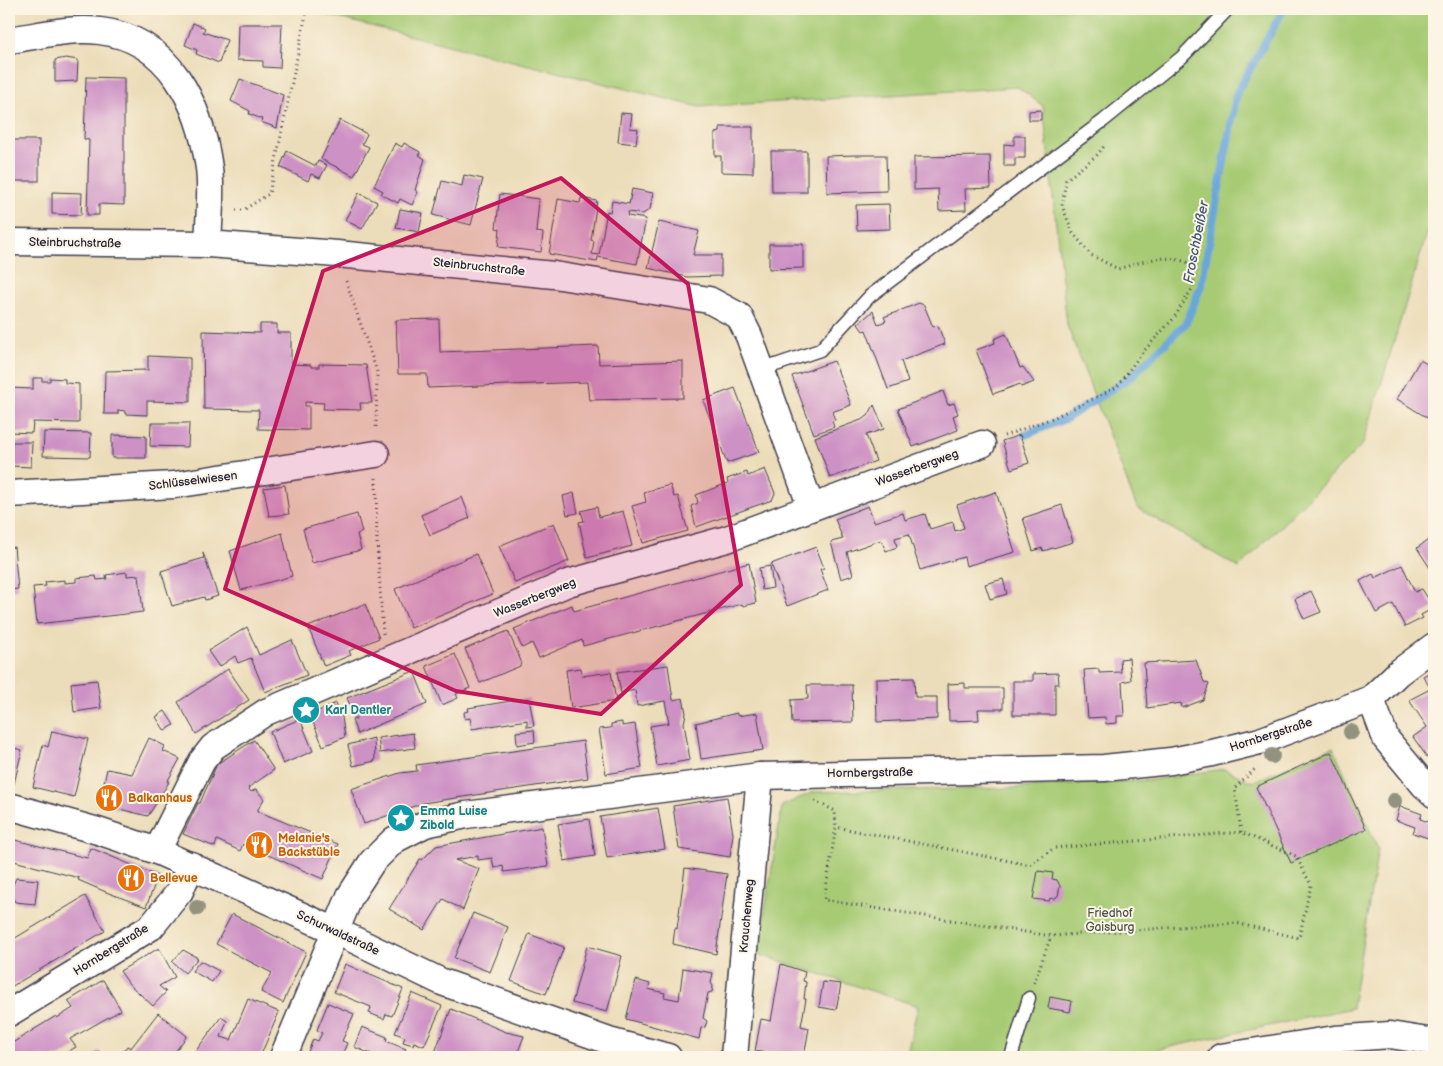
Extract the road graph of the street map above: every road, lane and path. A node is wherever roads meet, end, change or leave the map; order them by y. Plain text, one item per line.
1 (306, 9) edge
2 (1228, 9) edge
3 (9, 40) edge
4 (1103, 121) junction
5 (209, 212) junction
6 (9, 242) edge
7 (208, 244) junction
8 (337, 254) junction
9 (761, 370) junction
10 (982, 444) joint
11 (376, 454) junction
12 (9, 494) edge
13 (811, 507) junction
14 (1434, 646) edge
15 (392, 658) junction
16 (1371, 699) junction
17 (1260, 741) junction
18 (760, 776) junction
19 (1434, 794) edge
20 (810, 799) dead end
21 (9, 806) edge
22 (836, 827) junction
23 (1241, 832) junction
24 (157, 851) junction
25 (191, 865) junction
26 (336, 931) junction
27 (1051, 936) junction
28 (1029, 998) joint
29 (9, 1013) edge
30 (1434, 1042) edge
31 (283, 1057) edge
32 (668, 1057) edge
33 (734, 1057) edge
34 (1011, 1057) edge
35 (1221, 1057) edge

1 - 5 path
2 - 4 lane
3 - 5 street
4 - 9 lane
4 - 10 path
5 - 7 street
6 - 7 street, Steinbruchstraße
7 - 8 street, Steinbruchstraße
8 - 9 street, Steinbruchstraße
8 - 11 path
9 - 13 street, Steinbruchstraße
10 - 13 street, Wasserbergweg
11 - 12 street, Schlüsselwiesen
11 - 15 path
13 - 15 street, Wasserbergweg
14 - 16 street, Hornbergstraße
15 - 24 street, Wasserbergweg
16 - 17 street, Hornbergstraße
16 - 19 street
17 - 18 street, Hornbergstraße
17 - 23 path
18 - 26 street, Hornbergstraße
18 - 33 street, Krauchenweg
20 - 22 path
21 - 24 street, Schurwaldstraße
22 - 23 path
22 - 27 path
23 - 27 path
24 - 25 street, Schurwaldstraße
25 - 26 street, Schurwaldstraße
25 - 29 street, Hornbergstraße
26 - 31 street, Hornbergstraße
26 - 32 street, Schurwaldstraße
27 - 28 path
28 - 34 lane
30 - 35 street

